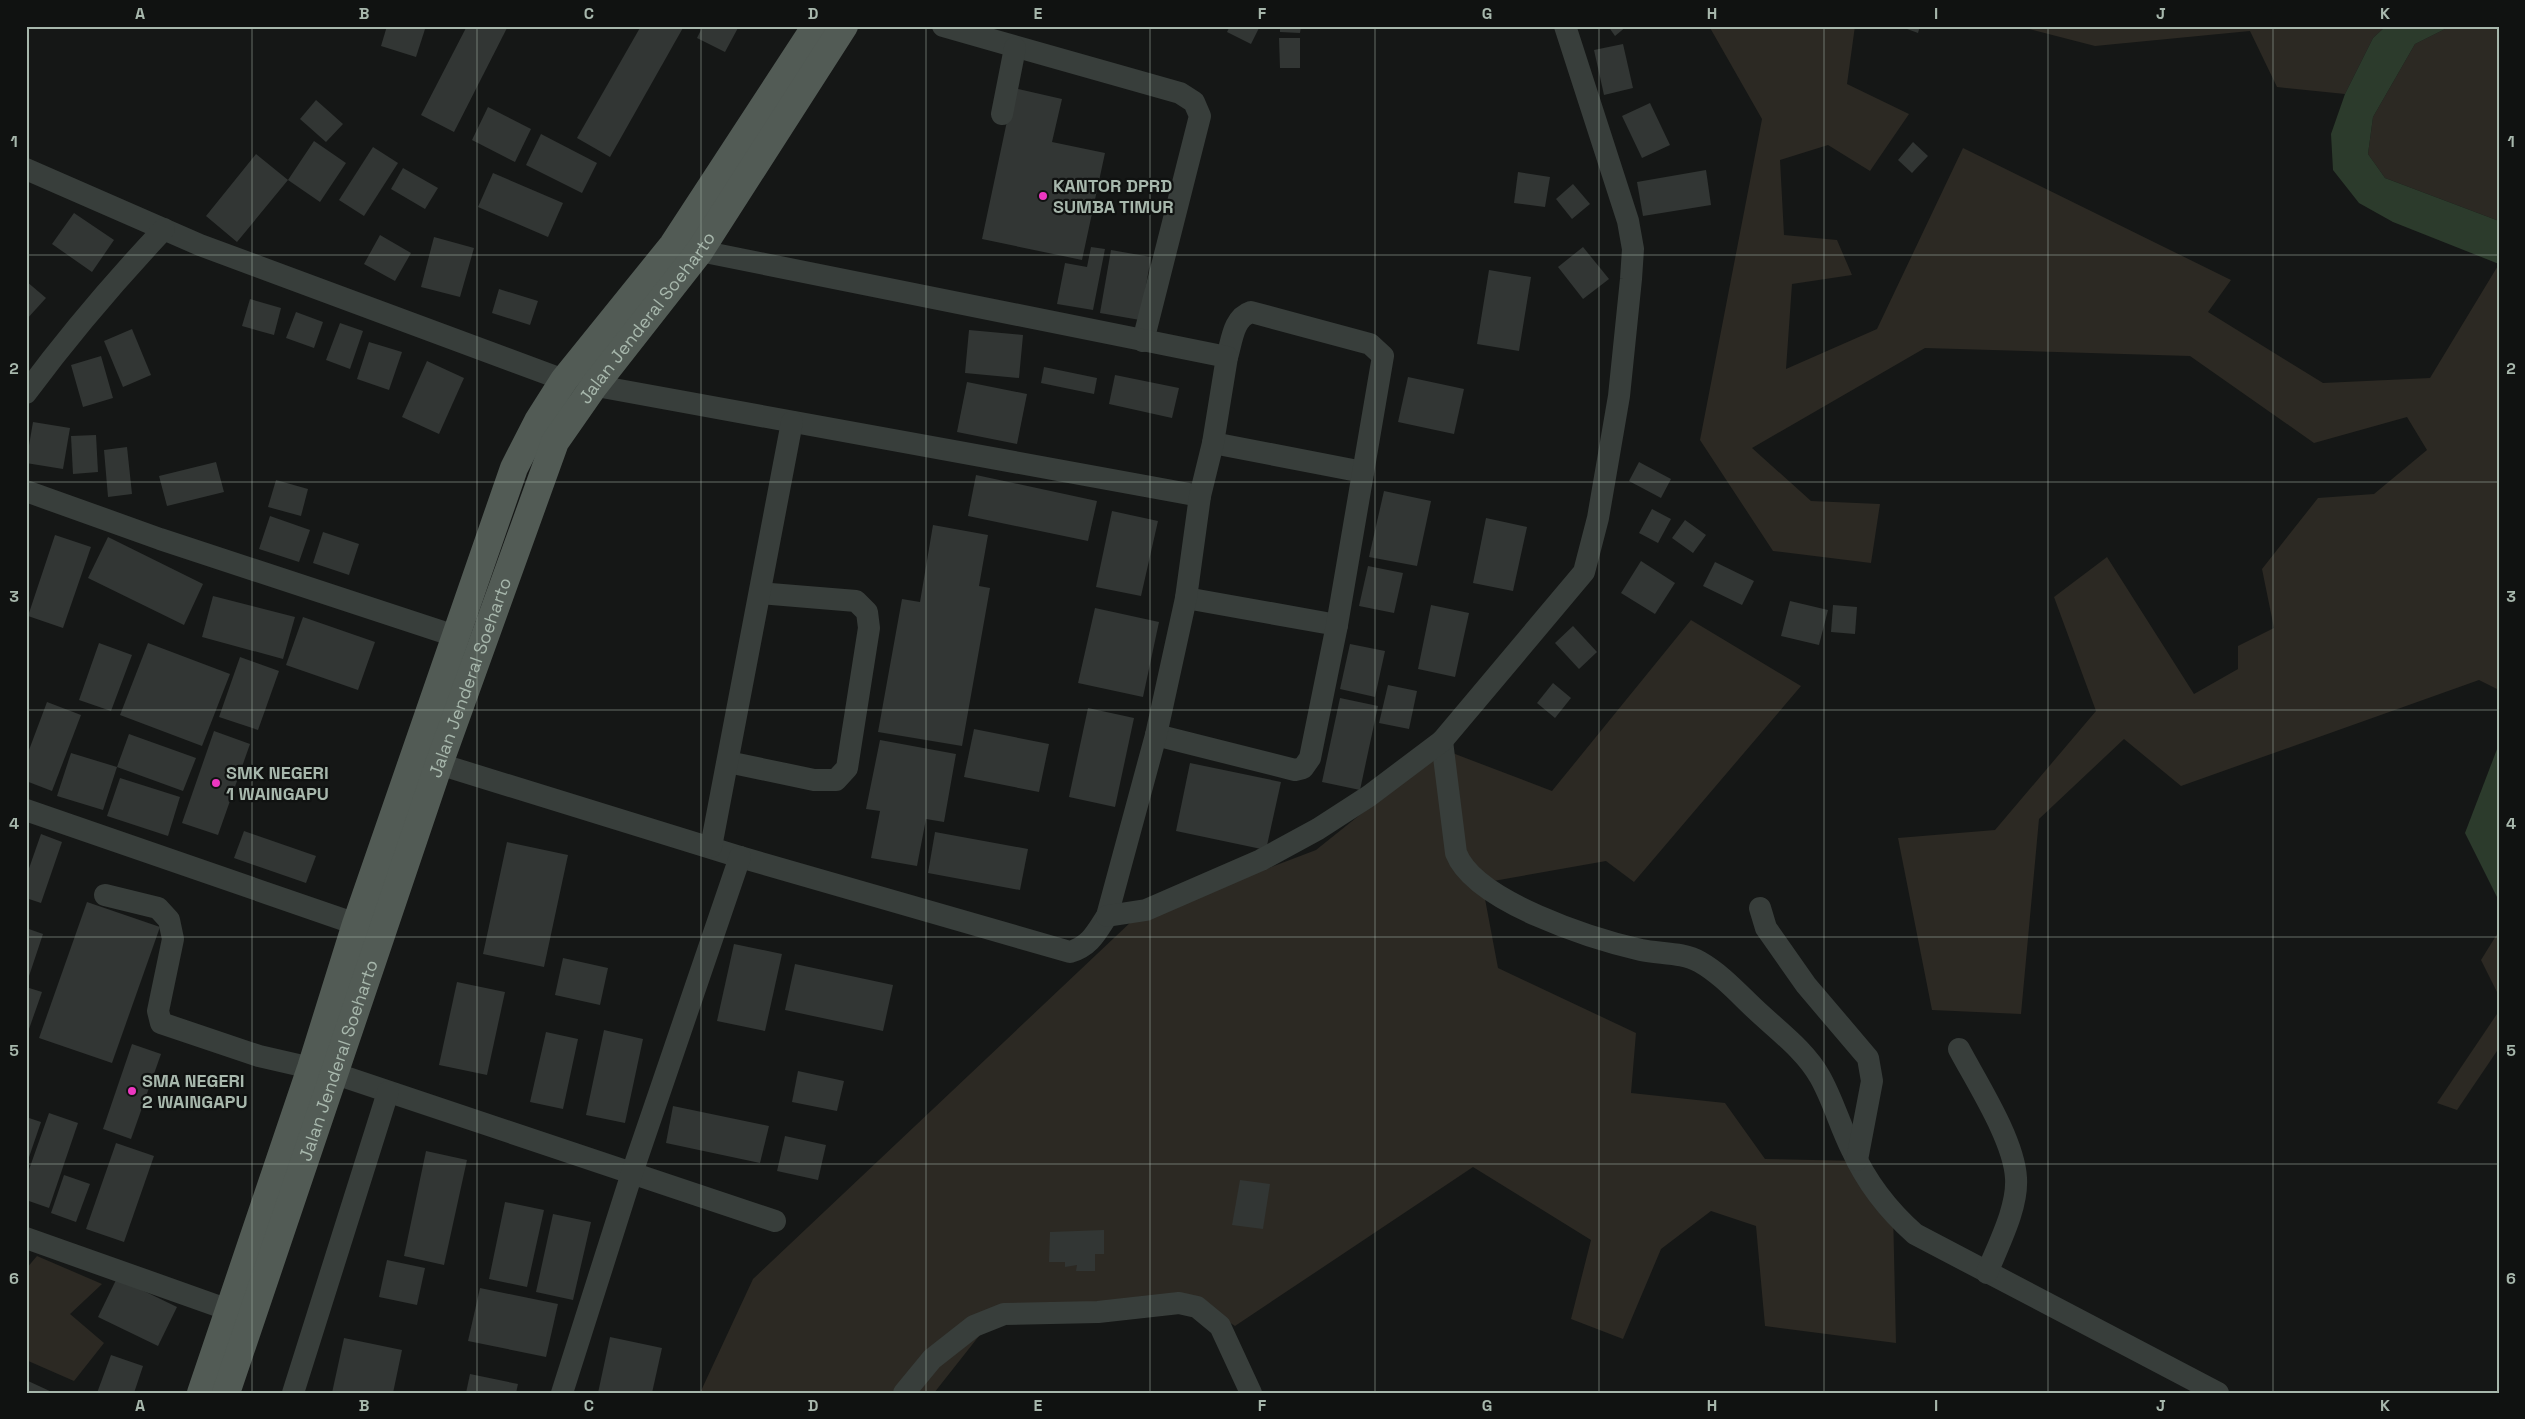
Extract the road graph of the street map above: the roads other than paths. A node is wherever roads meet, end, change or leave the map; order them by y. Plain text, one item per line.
1 (816, 26) edge
2 (844, 26) edge
3 (942, 26) edge
4 (1565, 26) edge
5 (1015, 48) junction
6 (1002, 114) dead end
7 (26, 169) edge
8 (164, 229) junction
9 (673, 245) junction
10 (699, 252) junction
11 (1142, 340) junction
12 (1227, 357) junction
13 (564, 380) junction
14 (594, 386) junction
15 (26, 393) edge
16 (792, 422) junction
17 (1213, 443) junction
18 (1363, 472) junction
19 (26, 491) edge
20 (1200, 496) junction
21 (760, 593) junction
22 (1186, 598) junction
23 (1337, 625) junction
24 (455, 636) junction
25 (1156, 735) junction
26 (1442, 741) junction
27 (413, 760) junction
28 (728, 762) junction
29 (439, 764) junction
30 (26, 810) edge
31 (711, 847) junction
32 (740, 857) junction
33 (105, 895) dead end
34 (1760, 908) dead end
35 (1107, 916) junction
36 (356, 924) junction
37 (1959, 1049) dead end
38 (322, 1071) junction
39 (388, 1092) junction
40 (1857, 1160) junction
41 (632, 1173) junction
42 (775, 1221) dead end
43 (26, 1238) edge
44 (1987, 1273) junction
45 (230, 1310) junction
46 (201, 1393) edge
47 (226, 1393) edge
48 (294, 1393) edge
49 (562, 1393) edge
50 (904, 1393) edge
51 (1252, 1393) edge
52 (2218, 1393) edge

1 - 9 main road, Jalan Jenderal Soeharto
2 - 10 main road, Jalan Jenderal Soeharto
3 - 5 street
4 - 26 street
5 - 6 street
5 - 11 street
7 - 8 street
8 - 13 street
8 - 15 street
9 - 10 street
9 - 13 main road, Jalan Jenderal Soeharto
10 - 11 street
10 - 14 main road, Jalan Jenderal Soeharto
11 - 12 street
12 - 17 street
12 - 18 street
13 - 14 street
13 - 24 main road, Jalan Jenderal Soeharto
14 - 16 street
14 - 29 main road, Jalan Jenderal Soeharto
16 - 20 street
16 - 21 street
17 - 18 street
17 - 20 street
18 - 23 street
19 - 24 street
20 - 22 street
21 - 28 street
21 - 28 street
22 - 23 street
22 - 25 street
23 - 25 street
24 - 27 main road, Jalan Jenderal Soeharto
25 - 35 street
26 - 35 street
26 - 40 street
27 - 29 street
27 - 36 main road, Jalan Jenderal Soeharto
28 - 31 street
29 - 31 street
29 - 38 main road, Jalan Jenderal Soeharto
30 - 36 street
31 - 32 street
32 - 35 street
32 - 41 street
33 - 38 street
34 - 40 street
36 - 38 main road, Jalan Jenderal Soeharto
37 - 44 street
38 - 39 street
38 - 45 main road, Jalan Jenderal Soeharto
38 - 47 main road, Jalan Jenderal Soeharto
39 - 41 street
39 - 48 street
40 - 44 street
41 - 42 street
41 - 49 street
43 - 45 street
44 - 52 street
45 - 46 main road, Jalan Jenderal Soeharto
50 - 51 street

